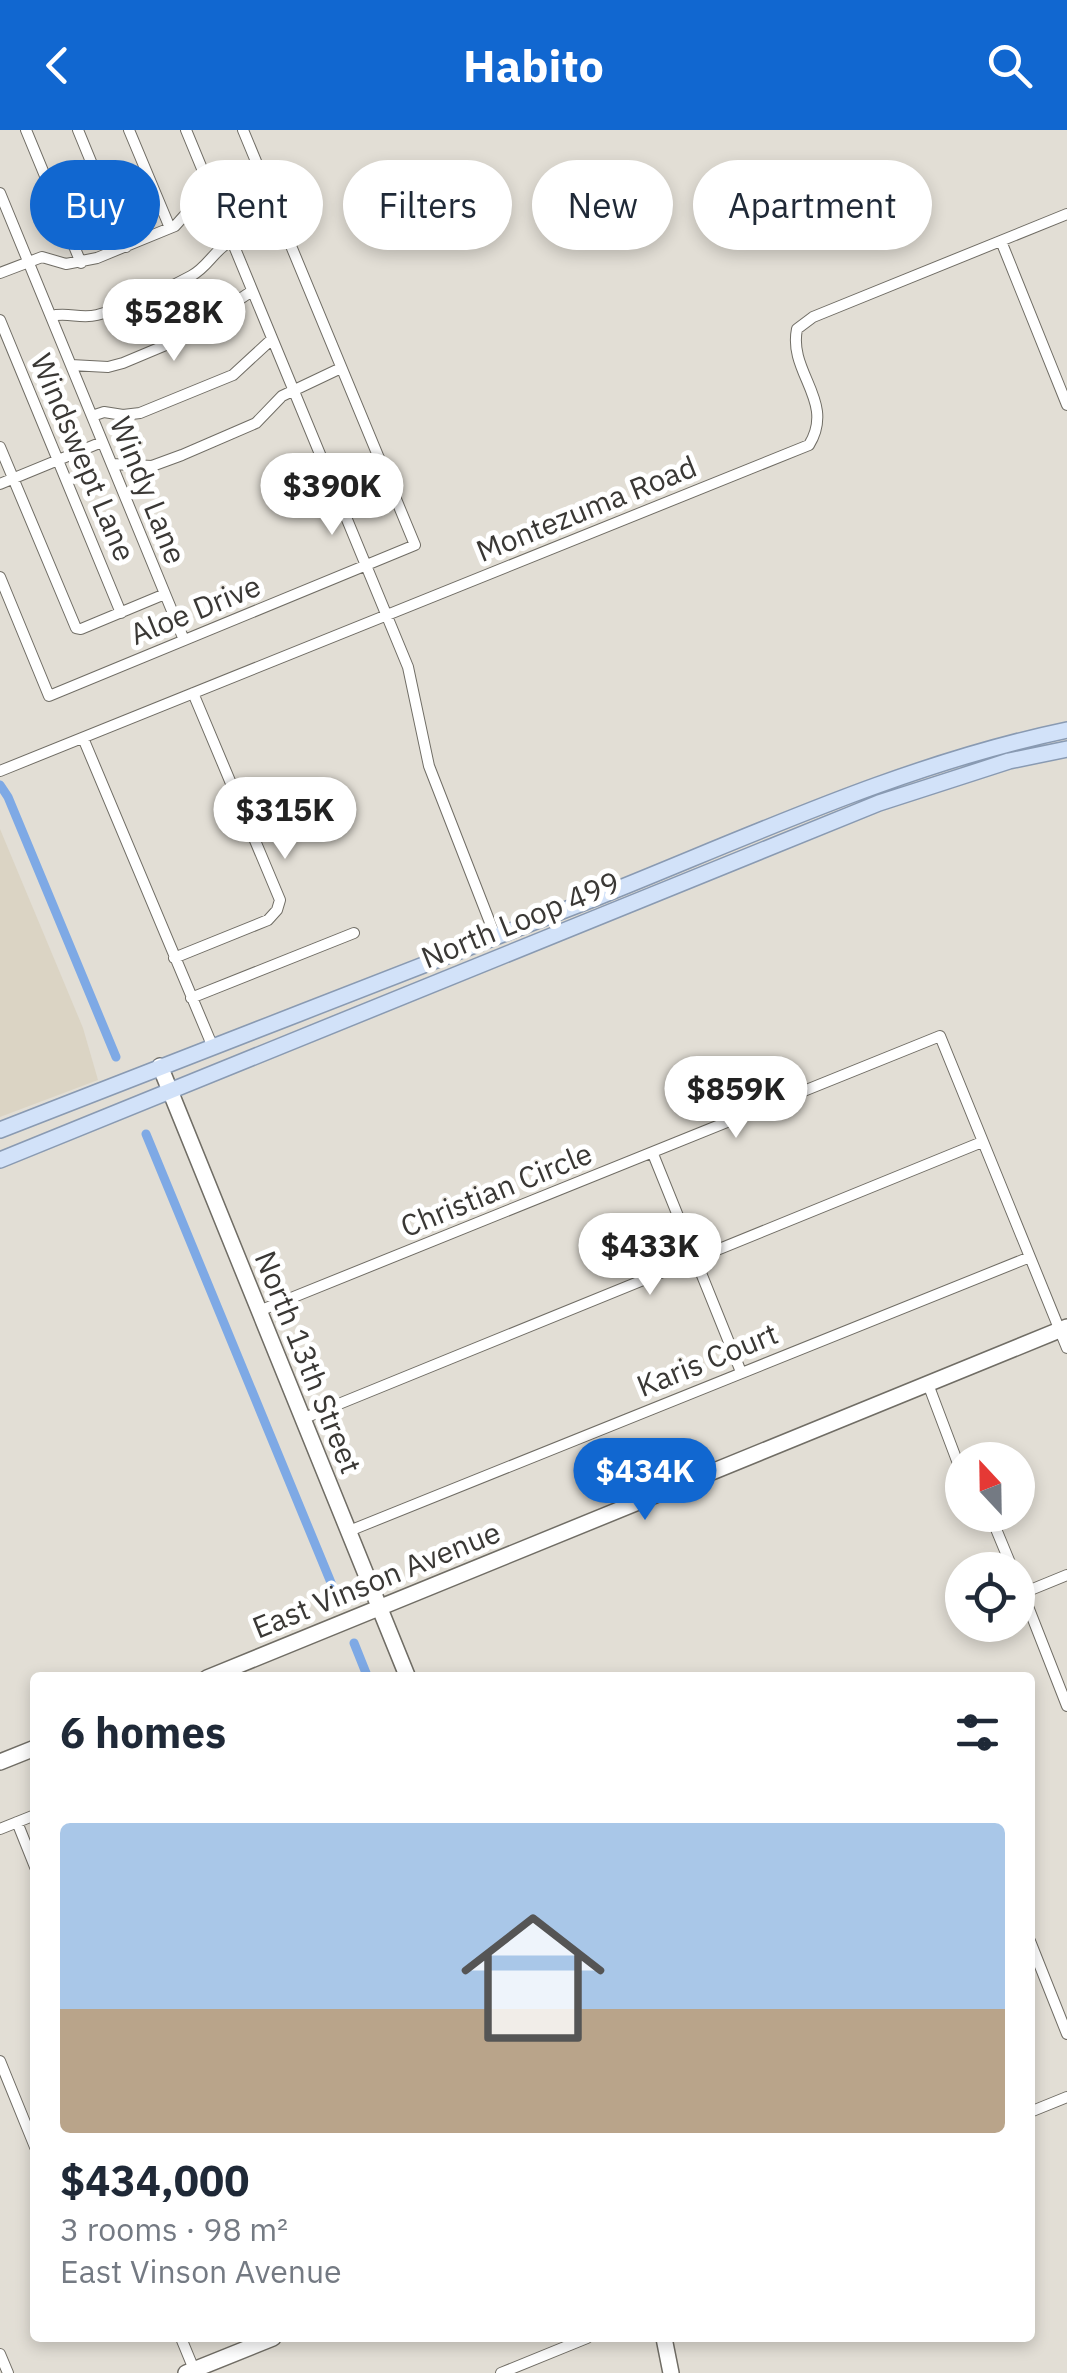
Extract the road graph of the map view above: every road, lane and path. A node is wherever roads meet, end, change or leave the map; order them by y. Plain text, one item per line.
1 (26, 130) edge
2 (78, 130) edge
3 (129, 130) edge
4 (186, 130) edge
5 (242, 130) edge
6 (90, 160) edge
7 (198, 160) edge
8 (0, 193) edge
9 (1067, 214) edge
10 (180, 221) edge
11 (170, 228) junction
12 (160, 232) edge
13 (1001, 241) junction
14 (118, 250) edge
15 (217, 250) edge
16 (236, 250) edge
17 (28, 261) junction
18 (81, 264) junction
19 (0, 273) edge
20 (252, 291) junction
21 (51, 316) junction
22 (0, 320) edge
23 (272, 339) junction
24 (71, 365) junction
25 (341, 368) junction
26 (293, 391) junction
27 (1067, 404) edge
28 (92, 416) junction
29 (102, 442) junction
30 (0, 446) edge
31 (58, 460) junction
32 (112, 464) junction
33 (13, 479) junction
34 (0, 484) edge
35 (366, 565) junction
36 (0, 576) edge
37 (165, 594) junction
38 (121, 613) junction
39 (388, 615) junction
40 (184, 640) junction
41 (194, 693) junction
42 (1067, 730) edge
43 (83, 738) junction
44 (1067, 749) edge
45 (0, 772) edge
46 (354, 933) dead end
47 (496, 938) junction
48 (174, 958) junction
49 (191, 998) junction
50 (374, 1009) junction
51 (212, 1045) junction
52 (160, 1066) junction
53 (170, 1092) junction
54 (0, 1130) edge
55 (982, 1142) junction
56 (653, 1154) junction
57 (0, 1160) edge
58 (1030, 1257) junction
59 (695, 1258) junction
60 (259, 1311) junction
61 (1064, 1329) edge
62 (1067, 1348) edge
63 (740, 1372) junction
64 (928, 1384) junction
65 (302, 1419) junction
66 (950, 1442) edge
67 (348, 1531) junction
68 (1067, 1575) edge
69 (1035, 1588) edge
70 (380, 1608) junction
71 (1035, 1624) edge
72 (221, 1672) edge
73 (406, 1672) edge
74 (1067, 1706) edge
75 (30, 1750) edge
76 (0, 1762) edge
77 (30, 1817) edge
78 (17, 1822) junction
79 (0, 1829) edge
80 (30, 1854) edge
81 (1035, 1954) edge
82 (1067, 2034) edge
83 (0, 2061) edge
84 (1067, 2096) edge
85 (1035, 2110) edge
86 (30, 2135) edge
87 (182, 2342) edge
88 (263, 2342) edge
89 (578, 2342) edge
90 (665, 2342) edge
91 (0, 2354) edge
92 (192, 2372) edge
93 (8, 2373) edge
94 (500, 2373) edge
95 (671, 2373) edge

1 - 18 street
2 - 6 street
3 - 11 street
4 - 7 street
5 - 25 street
8 - 17 street, Windy Lane
9 - 13 street
10 - 11 street
11 - 12 street
13 - 27 street
13 - 39 street, Montezuma Road
14 - 18 street
15 - 21 street
16 - 20 street
17 - 18 street
17 - 19 street
17 - 21 street, Windy Lane
20 - 23 street
20 - 24 street
21 - 24 street, Windy Lane
22 - 31 street, Windswept Lane
23 - 26 street
23 - 28 street
24 - 28 street, Windy Lane
25 - 26 street
25 - 35 street, Aloe Drive
26 - 32 street
26 - 35 street
28 - 29 street, Windy Lane
29 - 31 street
29 - 32 street, Windy Lane
30 - 33 street
31 - 33 street
31 - 38 street, Windswept Lane
32 - 37 street, Windy Lane
33 - 34 street
33 - 38 street
35 - 39 street
35 - 40 street, Aloe Drive
36 - 40 street, Aloe Drive
37 - 38 street
37 - 40 street, Windy Lane
39 - 41 street, Montezuma Road
39 - 47 street
41 - 43 street, Montezuma Road
41 - 48 street
42 - 47 main road, North Loop 499
43 - 45 street, Montezuma Road
43 - 48 street
44 - 50 main road, North Loop 499
46 - 49 street
47 - 50 main road
47 - 51 main road, North Loop 499
48 - 49 street
49 - 51 street
50 - 53 main road, North Loop 499
51 - 52 main road, North Loop 499
52 - 53 street, North 13th Street
52 - 54 main road, North Loop 499
53 - 57 main road, North Loop 499
53 - 60 street, North 13th Street
55 - 56 street, Christian Circle
55 - 58 street, Christian Circle
55 - 59 street
56 - 59 street
56 - 60 street, Christian Circle
58 - 61 street, Christian Circle
58 - 63 street, Karis Court
59 - 63 street
59 - 65 street
60 - 65 street, North 13th Street
61 - 62 street, Christian Circle
61 - 64 street, East Vinson Avenue
63 - 67 street, Karis Court
64 - 66 street
64 - 70 street, East Vinson Avenue
65 - 67 street, North 13th Street
67 - 70 street, North 13th Street
68 - 69 street
70 - 72 street, East Vinson Avenue
70 - 73 street, North 13th Street
71 - 74 street
75 - 76 street
77 - 78 street
78 - 79 street
78 - 80 street
81 - 82 street
83 - 86 street
84 - 85 street
87 - 92 street
88 - 92 street
89 - 94 street
90 - 95 street
91 - 93 street

